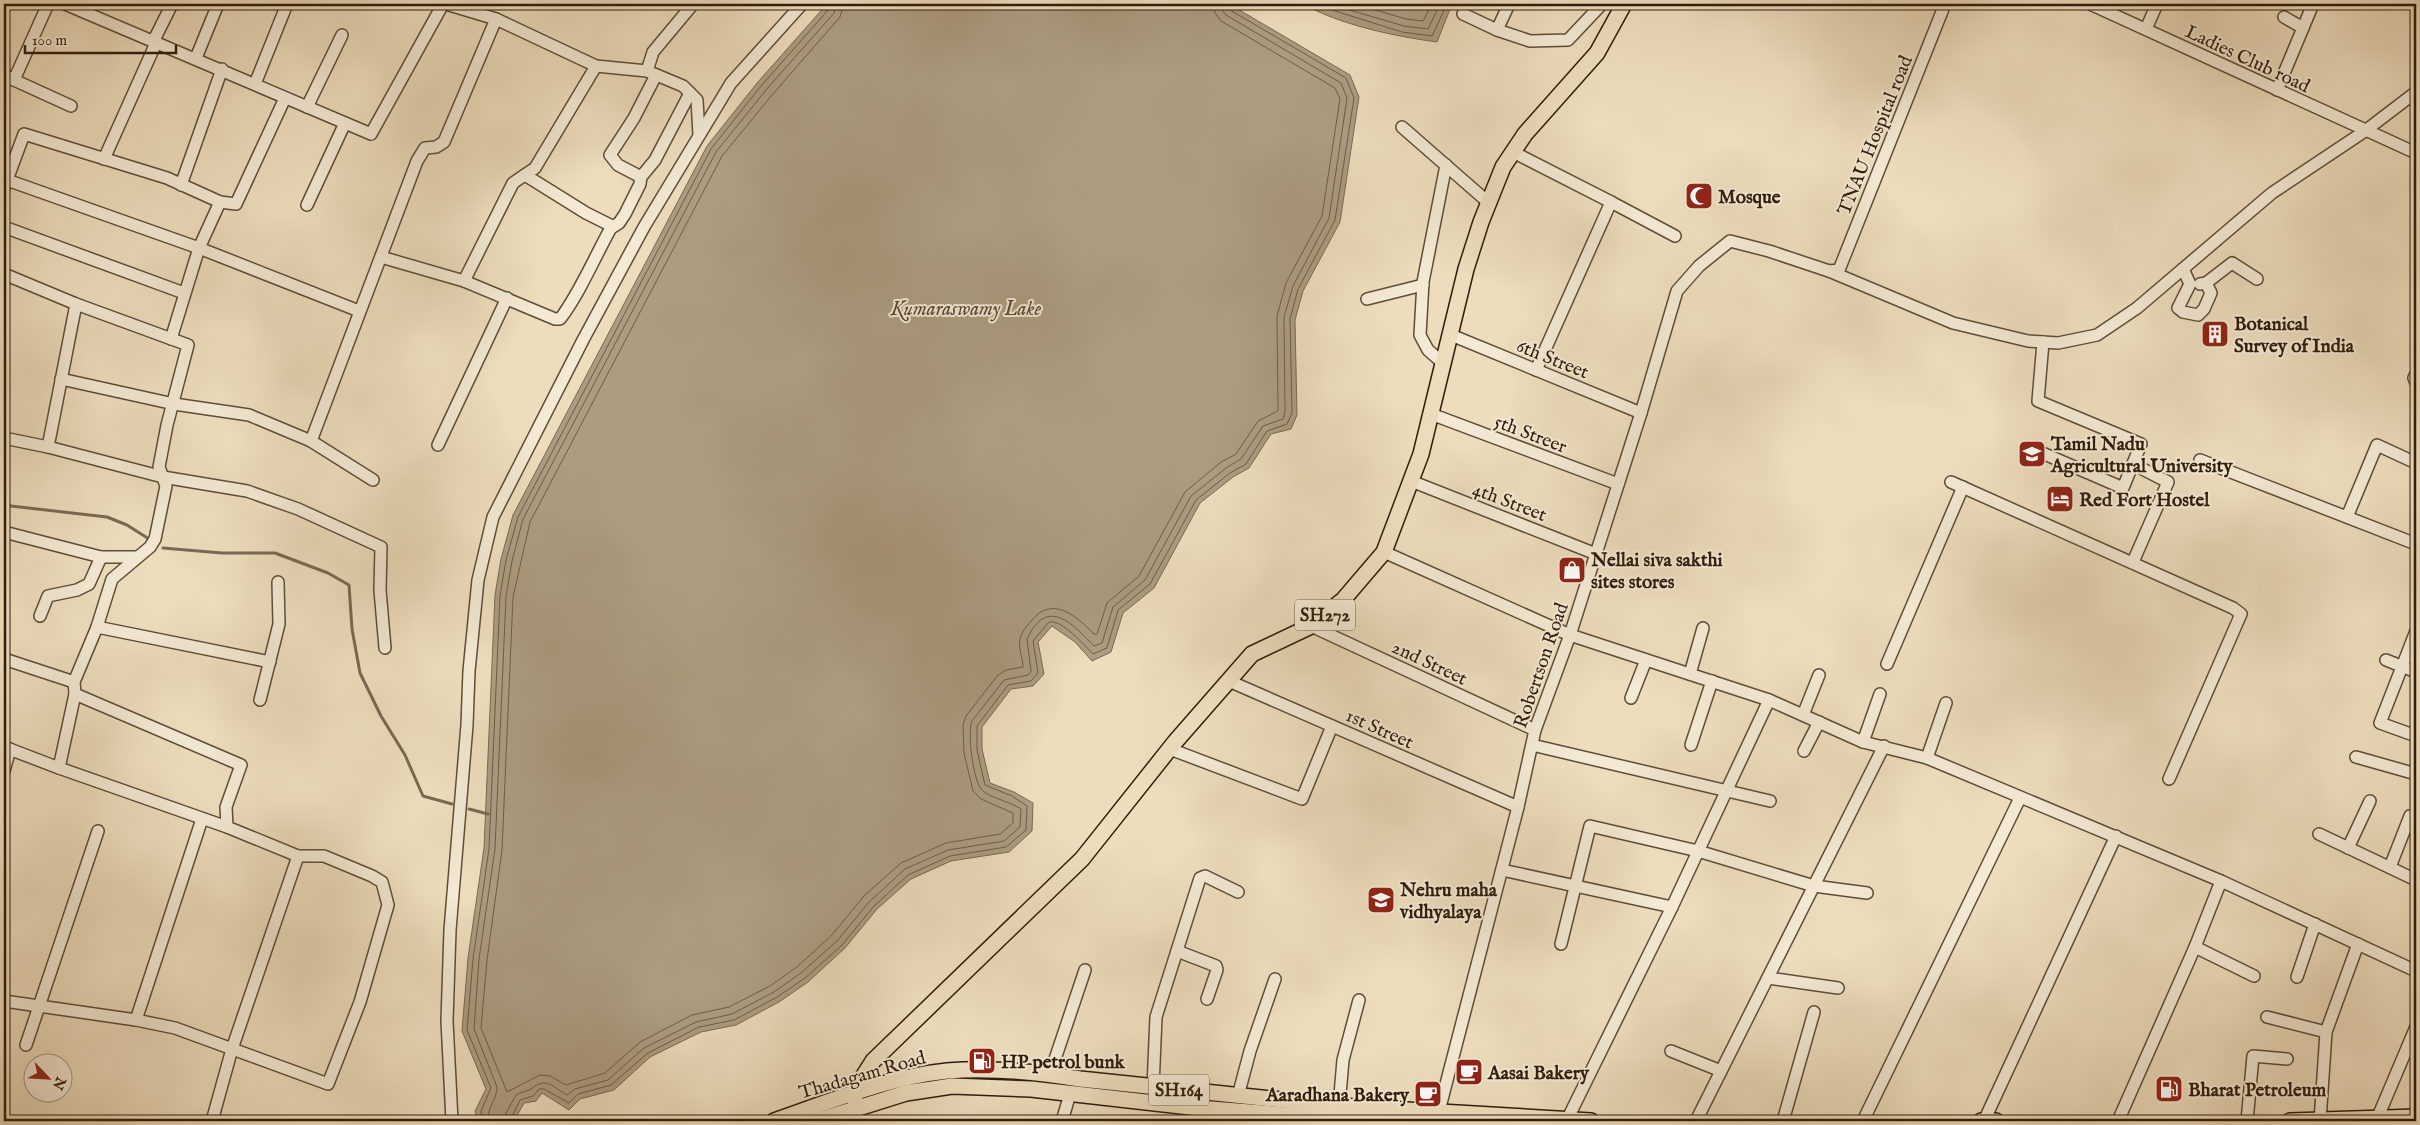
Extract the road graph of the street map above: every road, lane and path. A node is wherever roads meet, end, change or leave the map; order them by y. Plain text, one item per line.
1 (48, 4) edge
2 (65, 4) edge
3 (172, 4) edge
4 (218, 4) edge
5 (287, 4) edge
6 (444, 4) edge
7 (693, 4) edge
8 (802, 4) edge
9 (1509, 4) edge
10 (1602, 4) edge
11 (1624, 4) edge
12 (1945, 4) edge
13 (2090, 4) edge
14 (2157, 4) edge
15 (2313, 4) edge
16 (1464, 14) dead end
17 (2284, 17) dead end
18 (496, 19) junction
19 (2303, 28) junction
20 (1497, 30) junction
21 (2146, 30) junction
22 (342, 35) dead end
23 (154, 43) junction
24 (196, 58) junction
25 (596, 66) junction
26 (222, 69) junction
27 (652, 73) junction
28 (9, 77) edge
29 (255, 84) junction
30 (2277, 90) junction
31 (2416, 92) edge
32 (690, 93) junction
33 (285, 98) junction
34 (71, 106) dead end
35 (308, 107) junction
36 (345, 123) junction
37 (1402, 127) dead end
38 (2365, 131) junction
39 (699, 135) junction
40 (1513, 152) junction
41 (2416, 153) edge
42 (104, 159) junction
43 (1446, 165) junction
44 (525, 175) junction
45 (641, 177) junction
46 (5, 184) edge
47 (181, 185) junction
48 (220, 202) junction
49 (1489, 202) junction
50 (1611, 202) junction
51 (307, 205) dead end
52 (4, 227) edge
53 (611, 228) junction
54 (1676, 236) dead end
55 (199, 248) junction
56 (381, 257) junction
57 (2183, 269) junction
58 (1829, 271) junction
59 (4, 274) edge
60 (2256, 279) dead end
61 (464, 281) junction
62 (2206, 283) junction
63 (2190, 284) junction
64 (1423, 286) junction
65 (184, 293) junction
66 (507, 298) junction
67 (1367, 299) dead end
68 (76, 304) junction
69 (359, 310) junction
70 (1451, 335) junction
71 (171, 339) junction
72 (2043, 342) junction
73 (1444, 364) junction
74 (1536, 370) junction
75 (2416, 374) edge
76 (61, 379) junction
77 (2416, 384) edge
78 (174, 404) junction
79 (1641, 413) junction
80 (1431, 414) junction
81 (4, 438) edge
82 (311, 440) junction
83 (438, 445) dead end
84 (48, 447) junction
85 (2040, 452) dead end
86 (2200, 460) dead end
87 (2416, 463) edge
88 (2133, 464) junction
89 (163, 477) junction
90 (373, 480) dead end
91 (1411, 481) junction
92 (1951, 482) dead end
93 (1618, 484) junction
94 (1963, 488) junction
95 (2347, 517) junction
96 (4, 532) edge
97 (2416, 544) edge
98 (1384, 552) junction
99 (1596, 554) junction
100 (101, 557) junction
101 (137, 557) junction
102 (2133, 562) junction
103 (278, 582) dead end
104 (40, 616) dead end
105 (1311, 626) junction
106 (96, 627) junction
107 (1703, 628) dead end
108 (2416, 631) edge
109 (1570, 635) junction
110 (385, 648) dead end
111 (4, 659) edge
112 (1646, 660) junction
113 (2386, 660) dead end
114 (270, 662) junction
115 (1887, 664) dead end
116 (2403, 666) junction
117 (2416, 672) edge
118 (1690, 674) junction
119 (1819, 675) dead end
120 (1228, 681) junction
121 (1712, 681) junction
122 (74, 682) junction
123 (75, 694) junction
124 (1880, 694) dead end
125 (1631, 698) dead end
126 (260, 700) dead end
127 (1769, 700) junction
128 (1946, 703) dead end
129 (1802, 715) junction
130 (1818, 722) junction
131 (1332, 726) junction
132 (1535, 730) junction
133 (2416, 736) edge
134 (1863, 742) junction
135 (1532, 745) junction
136 (1691, 745) dead end
137 (1884, 746) junction
138 (7, 748) edge
139 (1170, 749) junction
140 (1804, 752) dead end
141 (2356, 757) dead end
142 (1927, 758) junction
143 (59, 768) junction
144 (4, 771) edge
145 (2416, 774) edge
146 (2169, 780) dead end
147 (1728, 790) junction
148 (2020, 798) junction
149 (1770, 801) dead end
150 (2370, 801) dead end
151 (1518, 807) junction
152 (2416, 816) edge
153 (202, 819) junction
154 (227, 827) junction
155 (98, 831) dead end
156 (2319, 834) dead end
157 (2116, 836) junction
158 (2348, 848) junction
159 (1698, 851) junction
160 (298, 856) junction
161 (2416, 866) edge
162 (2390, 867) junction
163 (1502, 870) junction
164 (2414, 879) edge
165 (2221, 881) junction
166 (1574, 885) junction
167 (1814, 886) junction
168 (1238, 892) dead end
169 (1867, 893) dead end
170 (1672, 907) junction
171 (2316, 924) junction
172 (1561, 944) dead end
173 (2358, 944) junction
174 (2195, 947) junction
175 (1177, 951) junction
176 (1085, 970) dead end
177 (2416, 971) edge
178 (2254, 976) dead end
179 (2298, 977) dead end
180 (1768, 978) junction
181 (1275, 979) dead end
182 (1838, 988) dead end
183 (1207, 999) dead end
184 (1358, 1000) dead end
185 (4, 1001) edge
186 (41, 1006) junction
187 (1814, 1012) dead end
188 (2267, 1017) dead end
189 (136, 1020) junction
190 (2416, 1027) edge
191 (2326, 1032) junction
192 (26, 1045) dead end
193 (232, 1049) junction
194 (1671, 1051) dead end
195 (2287, 1059) dead end
196 (1721, 1071) junction
197 (1050, 1074) junction
198 (1153, 1087) junction
199 (1070, 1094) junction
200 (1238, 1096) junction
201 (855, 1101) junction
202 (1339, 1106) junction
203 (1434, 1116) edge
204 (2416, 1117) edge
205 (2377, 1119) junction
206 (1567, 1120) junction
207 (212, 1121) edge
208 (452, 1121) edge
209 (774, 1121) edge
210 (817, 1121) edge
211 (1062, 1121) edge
212 (1360, 1121) edge
213 (1591, 1121) edge
214 (1696, 1121) edge
215 (1784, 1121) edge
216 (1863, 1121) edge
217 (1983, 1121) edge
218 (1996, 1121) edge
219 (2118, 1121) edge
220 (2247, 1121) edge
221 (2290, 1121) edge
222 (2320, 1121) edge

1 - 28 street
2 - 23 street
3 - 23 street
4 - 24 street
5 - 29 street
6 - 18 street
6 - 36 street
7 - 27 street
8 - 39 street
9 - 20 street
10 - 20 street
11 - 40 main road, SH272
12 - 58 street, TNAU Hospital road
13 - 21 street, Ladies Club road
14 - 21 street
15 - 19 street
16 - 20 street
17 - 19 street
18 - 25 street
18 - 56 street
19 - 30 street
21 - 30 street, Ladies Club road
22 - 35 street
23 - 24 street
23 - 42 street
24 - 26 street
25 - 27 street
25 - 44 street
26 - 29 street
26 - 47 street
27 - 32 street
27 - 45 street
28 - 34 street
29 - 33 street
30 - 38 street, Ladies Club road
31 - 38 street
32 - 39 street
32 - 45 street
33 - 35 street
33 - 48 street
35 - 36 street
36 - 51 street
37 - 43 street
38 - 41 street, Ladies Club road
38 - 57 street
39 - 208 street
40 - 49 main road, SH272
40 - 50 street
42 - 46 street
42 - 47 street
43 - 49 street
43 - 64 street
44 - 53 street
44 - 61 street
45 - 53 street
46 - 55 street
47 - 48 street
48 - 55 street
49 - 70 main road, SH272
50 - 54 street
50 - 74 street
52 - 65 street
53 - 66 street
55 - 65 street
55 - 69 street
56 - 61 street
56 - 69 street
57 - 63 street
57 - 72 street
58 - 72 street
58 - 79 street, Robertson Road
59 - 68 street
60 - 62 street
61 - 66 street
62 - 63 street
62 - 63 street
64 - 67 street
64 - 73 street
65 - 71 street
66 - 83 street
68 - 71 street
68 - 76 street
69 - 82 street
70 - 73 main road, SH272
70 - 74 street, 6th Street
71 - 78 street
72 - 88 street
73 - 80 main road, SH272
74 - 79 street, 6th Street
75 - 77 street
76 - 78 street
76 - 84 street
78 - 82 street
78 - 89 street
79 - 93 street, Robertson Road
80 - 91 main road, SH272
80 - 93 street, 5th Streer
81 - 84 street
82 - 90 street
84 - 89 street
85 - 88 street
86 - 95 street
87 - 95 street
88 - 102 street
89 - 101 street
89 - 110 street
91 - 98 main road, SH272
91 - 99 street, 4th Street
92 - 94 street
93 - 99 street, Robertson Road
94 - 102 street
94 - 115 street
95 - 97 street
96 - 100 street
98 - 105 main road, SH272
98 - 109 street
99 - 109 street, Robertson Road
100 - 101 street
100 - 104 street
101 - 106 street
102 - 146 street
103 - 114 street
105 - 120 main road, SH272
105 - 132 street, 2nd Street
106 - 114 street
106 - 122 street
107 - 118 street
108 - 116 street
109 - 112 street
109 - 132 street, Robertson Road
111 - 122 street
112 - 118 street
112 - 125 street
113 - 116 street
114 - 126 street
116 - 117 street
116 - 133 street
118 - 121 street
119 - 129 street
120 - 131 street, 1st Street
120 - 139 main road, SH272
121 - 127 street
121 - 136 street
122 - 123 street
123 - 143 street
123 - 154 street
124 - 134 street
127 - 129 street
127 - 147 street
128 - 142 street
129 - 130 street
130 - 134 street
130 - 140 street
131 - 139 street
131 - 151 street, 1st Street
132 - 135 street, Robertson Road
134 - 137 street
135 - 147 street
135 - 151 street, Robertson Road
137 - 142 street
137 - 167 street
138 - 143 street
138 - 144 street
139 - 201 main road, SH272
141 - 145 street
142 - 148 street
143 - 153 street
147 - 149 street
147 - 159 street
148 - 157 street
148 - 216 street
150 - 158 street
151 - 163 street, Robertson Road
152 - 162 street
153 - 154 street
153 - 189 street
154 - 160 street
155 - 186 street
156 - 158 street
157 - 165 street
157 - 217 street
158 - 162 street
159 - 166 street
159 - 167 street
159 - 170 street
160 - 193 street
160 - 193 street
161 - 164 street
162 - 164 street
163 - 166 street
163 - 203 street, Robertson Road
165 - 171 street
165 - 174 street
166 - 170 street
166 - 172 street
167 - 169 street
167 - 180 street
168 - 175 street
170 - 206 street
171 - 173 street
171 - 179 street
173 - 177 street
173 - 191 street
174 - 178 street
174 - 219 street
175 - 183 street
175 - 198 street
176 - 197 street
180 - 182 street
180 - 196 street
181 - 200 street
184 - 202 street
185 - 186 street
186 - 189 street
186 - 192 street
187 - 215 street
188 - 191 street
189 - 193 street
190 - 205 street
191 - 222 street
193 - 207 street
194 - 196 street
195 - 220 street
196 - 214 street
197 - 198 main road, Thadagam Road / SH164
197 - 201 main road, Thadagam Road / SH164
198 - 200 main road, Thadagam Road / SH164
199 - 201 main road, Thadagam Road / SH164
199 - 211 street
199 - 212 main road, Thadagam Road / SH164
200 - 202 main road, Thadagam Road / SH164
201 - 209 main road, Thadagam Road / SH164
201 - 210 main road, Thadagam Road / SH164
202 - 203 main road, Thadagam Road / SH164
203 - 206 main road, Thadagam Road / SH164
204 - 205 main road
205 - 222 main road
206 - 213 main road, Thadagam Road / SH164
217 - 218 main road
221 - 222 main road

